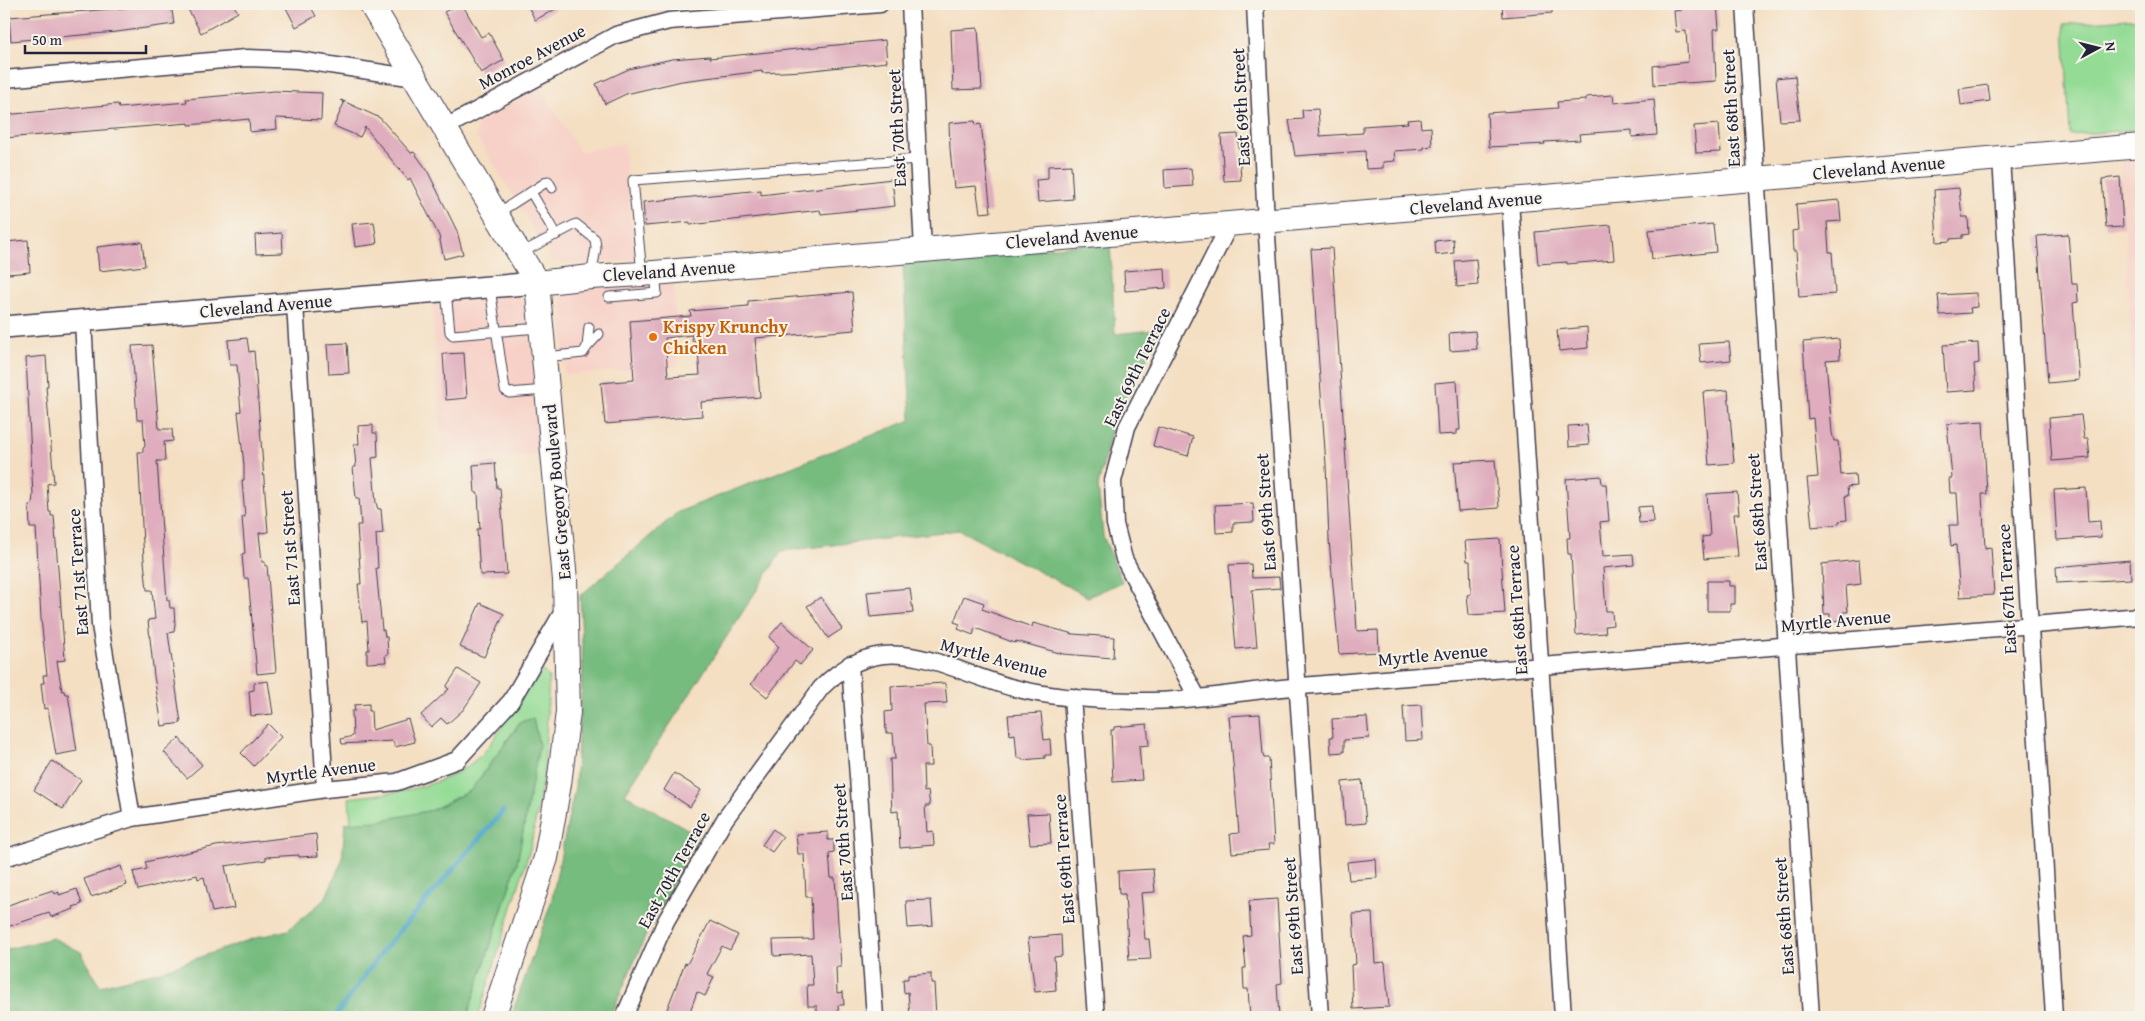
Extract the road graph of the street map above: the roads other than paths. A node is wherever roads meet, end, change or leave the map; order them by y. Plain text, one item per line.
1 (370, 4) edge
2 (880, 4) edge
3 (910, 4) edge
4 (1256, 4) edge
5 (1745, 4) edge
6 (415, 78) junction
7 (4, 79) edge
8 (444, 128) junction
9 (2141, 146) edge
10 (918, 158) junction
11 (2001, 158) junction
12 (1755, 178) junction
13 (552, 188) dead end
14 (531, 192) junction
15 (1510, 200) junction
16 (496, 214) junction
17 (1266, 222) junction
18 (1230, 224) junction
19 (556, 235) junction
20 (923, 249) junction
21 (519, 254) junction
22 (648, 274) junction
23 (591, 277) junction
24 (537, 284) junction
25 (490, 287) junction
26 (446, 291) junction
27 (609, 297) dead end
28 (294, 304) junction
29 (83, 321) junction
30 (4, 327) edge
31 (541, 328) junction
32 (589, 328) dead end
33 (497, 332) junction
34 (600, 334) dead end
35 (587, 347) junction
36 (544, 357) junction
37 (548, 390) junction
38 (566, 606) junction
39 (2141, 616) edge
40 (2029, 626) junction
41 (1786, 646) junction
42 (850, 664) junction
43 (1541, 665) junction
44 (1297, 687) junction
45 (1072, 697) junction
46 (1198, 697) junction
47 (775, 751) joint
48 (325, 789) junction
49 (132, 818) junction
50 (4, 858) edge
51 (493, 1017) edge
52 (624, 1017) edge
53 (875, 1017) edge
54 (1096, 1017) edge
55 (1320, 1017) edge
56 (1563, 1017) edge
57 (1811, 1017) edge
58 (2054, 1017) edge

1 - 6 main road, East Gregory Boulevard
2 - 8 street, Monroe Avenue
3 - 10 street, East 70th Street
4 - 17 street, East 69th Street
5 - 12 street, East 68th Street
6 - 7 street
6 - 8 main road, East Gregory Boulevard
8 - 16 main road, East Gregory Boulevard
9 - 11 main road, Cleveland Avenue
10 - 20 street, East 70th Street
10 - 22 lane
11 - 12 main road, Cleveland Avenue
11 - 40 street, East 67th Terrace
12 - 15 main road, Cleveland Avenue
12 - 41 street, East 68th Street
13 - 14 lane
14 - 16 lane
14 - 19 lane
15 - 17 main road, Cleveland Avenue
15 - 43 street, East 68th Terrace
16 - 21 main road, East Gregory Boulevard
17 - 18 main road, Cleveland Avenue
17 - 44 street, East 69th Street
18 - 20 main road, Cleveland Avenue
18 - 46 street, East 69th Terrace
19 - 21 lane
19 - 23 lane
20 - 22 main road, Cleveland Avenue
21 - 24 main road, East Gregory Boulevard
22 - 23 main road, Cleveland Avenue
22 - 27 lane
23 - 24 main road, Cleveland Avenue
24 - 25 street, Cleveland Avenue
24 - 31 main road, East Gregory Boulevard
25 - 26 street, Cleveland Avenue
25 - 33 lane
26 - 28 street, Cleveland Avenue
26 - 33 lane
28 - 29 street, Cleveland Avenue
28 - 48 street, East 71st Street
29 - 30 street, Cleveland Avenue
29 - 49 street, East 71st Terrace
31 - 33 lane
31 - 36 main road, East Gregory Boulevard
32 - 35 lane
33 - 37 lane
34 - 35 lane
35 - 36 lane
36 - 37 main road, East Gregory Boulevard
37 - 38 main road, East Gregory Boulevard
38 - 48 street, Myrtle Avenue
38 - 51 main road, East Gregory Boulevard
39 - 40 street, Myrtle Avenue
40 - 41 street, Myrtle Avenue
40 - 58 street, East 67th Terrace
41 - 43 street, Myrtle Avenue
41 - 57 street, East 68th Street
42 - 45 street, Myrtle Avenue
42 - 47 street, Myrtle Avenue
42 - 53 street, East 70th Street
43 - 44 street, Myrtle Avenue
43 - 56 street, East 68th Terrace
44 - 46 street, Myrtle Avenue
44 - 55 street, East 69th Street
45 - 46 street, Myrtle Avenue
45 - 54 street, East 69th Terrace
47 - 52 street, East 70th Terrace
48 - 49 street, Myrtle Avenue
49 - 50 street, Myrtle Avenue

